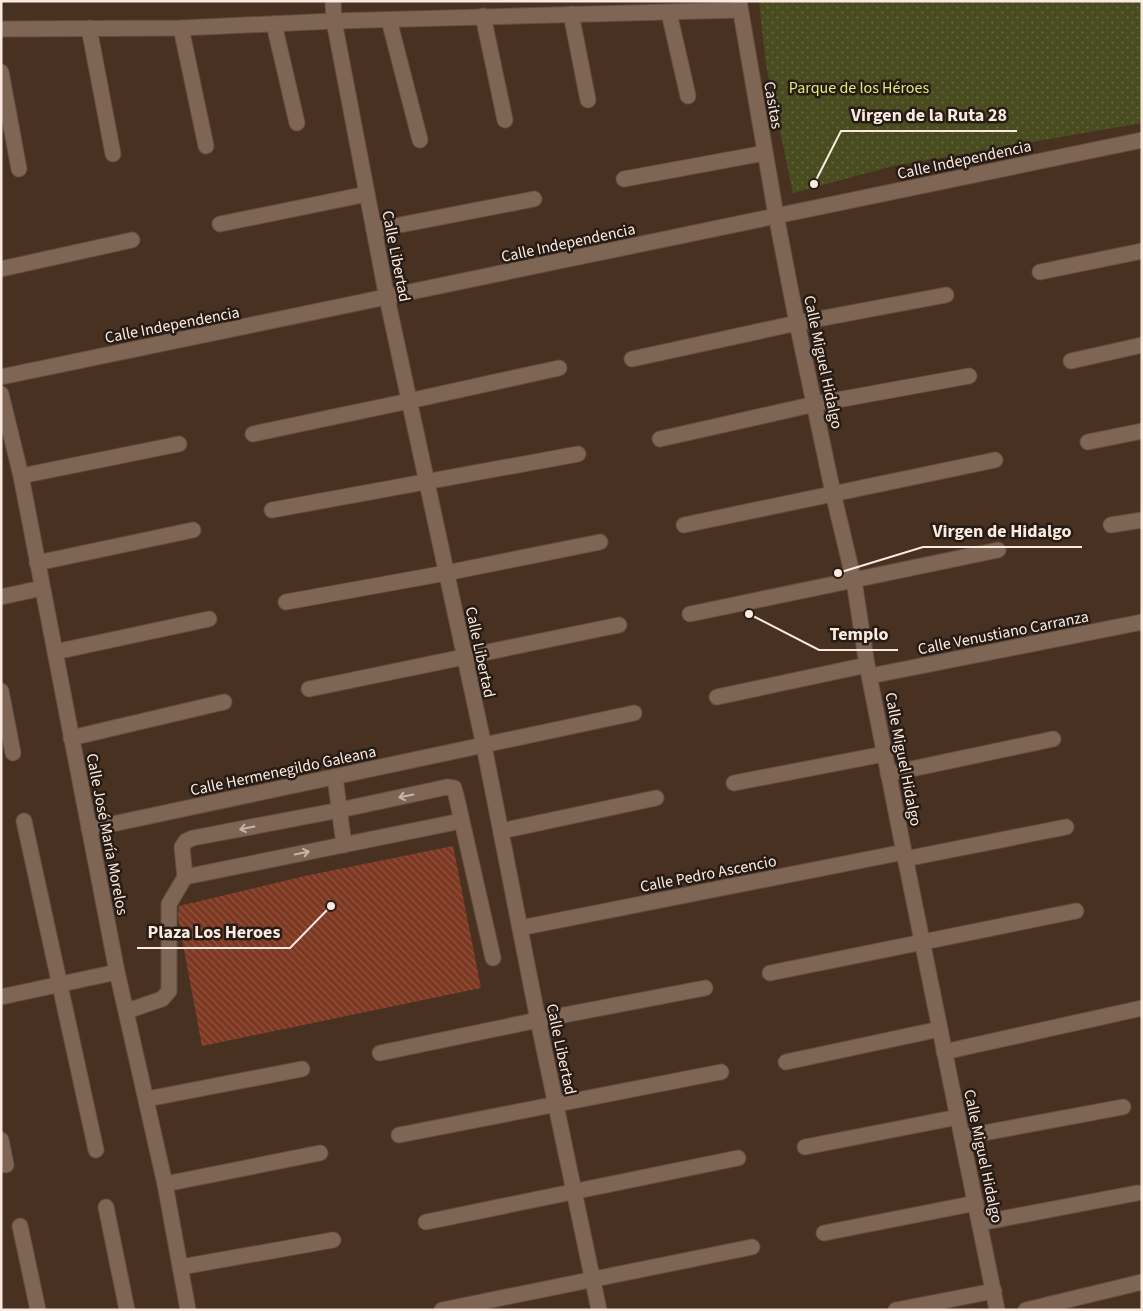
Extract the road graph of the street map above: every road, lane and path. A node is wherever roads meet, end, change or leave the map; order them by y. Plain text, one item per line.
1 (333, 1) edge
2 (739, 6) edge
3 (669, 13) junction
4 (572, 14) junction
5 (483, 16) junction
6 (389, 20) junction
7 (334, 21) junction
8 (274, 24) junction
9 (89, 28) junction
10 (181, 28) junction
11 (1, 29) edge
12 (1, 72) edge
13 (688, 96) dead end
14 (588, 100) dead end
15 (505, 120) dead end
16 (297, 123) dead end
17 (420, 140) dead end
18 (1142, 140) edge
19 (206, 146) dead end
20 (764, 153) junction
21 (113, 154) dead end
22 (19, 169) dead end
23 (624, 179) dead end
24 (367, 194) junction
25 (534, 199) dead end
26 (776, 215) junction
27 (220, 224) dead end
28 (374, 230) junction
29 (132, 240) dead end
30 (1142, 251) edge
31 (1, 269) edge
32 (1040, 272) dead end
33 (946, 294) dead end
34 (387, 298) junction
35 (797, 323) junction
36 (1142, 345) edge
37 (632, 359) dead end
38 (1071, 361) dead end
39 (559, 368) dead end
40 (1, 376) edge
41 (969, 376) dead end
42 (1, 394) edge
43 (409, 402) junction
44 (815, 404) junction
45 (1142, 430) edge
46 (253, 434) dead end
47 (660, 439) dead end
48 (1088, 442) dead end
49 (178, 444) dead end
50 (578, 454) dead end
51 (995, 460) dead end
52 (21, 476) junction
53 (427, 482) junction
54 (833, 493) junction
55 (272, 510) dead end
56 (1142, 520) edge
57 (684, 525) dead end
58 (1112, 525) dead end
59 (193, 530) dead end
60 (600, 542) dead end
61 (998, 550) dead end
62 (37, 563) junction
63 (446, 573) junction
64 (854, 581) junction
65 (42, 588) junction
66 (1, 597) edge
67 (286, 602) dead end
68 (690, 614) dead end
69 (209, 619) dead end
70 (1142, 622) edge
71 (619, 625) dead end
72 (54, 652) junction
73 (465, 657) junction
74 (869, 670) junction
75 (309, 689) dead end
76 (1, 692) edge
77 (717, 696) dead end
78 (224, 702) dead end
79 (634, 713) dead end
80 (71, 738) junction
81 (1053, 740) dead end
82 (484, 746) junction
83 (13, 753) dead end
84 (884, 754) junction
85 (888, 774) junction
86 (335, 777) junction
87 (734, 783) dead end
88 (656, 798) dead end
89 (340, 810) junction
90 (24, 821) dead end
91 (461, 821) junction
92 (1066, 827) dead end
93 (89, 829) junction
94 (501, 831) junction
95 (344, 845) junction
96 (904, 856) junction
97 (186, 877) junction
98 (1076, 912) dead end
99 (520, 928) junction
100 (922, 943) junction
101 (493, 958) dead end
102 (117, 972) junction
103 (770, 974) dead end
104 (60, 984) junction
105 (705, 988) dead end
106 (1, 997) edge
107 (1142, 1008) edge
108 (127, 1010) junction
109 (538, 1020) junction
110 (940, 1029) junction
111 (380, 1052) dead end
112 (944, 1052) junction
113 (786, 1062) dead end
114 (302, 1068) dead end
115 (721, 1072) dead end
116 (147, 1099) junction
117 (555, 1103) junction
118 (1123, 1107) dead end
119 (958, 1117) junction
120 (399, 1135) dead end
121 (962, 1137) junction
122 (1, 1140) edge
123 (805, 1147) dead end
124 (96, 1150) dead end
125 (320, 1154) dead end
126 (738, 1158) dead end
127 (6, 1166) dead end
128 (165, 1184) junction
129 (574, 1192) junction
130 (1136, 1193) dead end
131 (976, 1203) junction
132 (106, 1207) dead end
133 (426, 1222) dead end
134 (980, 1223) junction
135 (20, 1226) dead end
136 (824, 1232) dead end
137 (334, 1240) dead end
138 (752, 1247) dead end
139 (181, 1267) junction
140 (593, 1279) junction
141 (1142, 1282) edge
142 (994, 1291) junction
143 (38, 1310) edge
144 (127, 1310) edge
145 (188, 1310) edge
146 (442, 1310) edge
147 (600, 1310) edge
148 (896, 1310) edge
149 (998, 1310) edge
150 (1026, 1310) edge

1 - 7 street, Calle Libertad
2 - 3 street
2 - 20 street, Casitas
3 - 4 street
3 - 13 street
4 - 5 street
4 - 14 street
5 - 6 street
5 - 15 street
6 - 7 street
6 - 17 street
7 - 8 street
7 - 24 street, Calle Libertad
8 - 10 street
8 - 16 street
9 - 10 street
9 - 11 street
9 - 21 street
10 - 19 street
12 - 22 street
18 - 26 street, Calle Independencia
20 - 23 street
20 - 26 street, Casitas
24 - 27 street
24 - 28 street, Calle Libertad
25 - 28 street
26 - 34 street, Calle Independencia
26 - 35 street, Calle Miguel Hidalgo
28 - 34 street, Calle Libertad
29 - 31 street
30 - 32 street
33 - 35 street
34 - 40 street, Calle Independencia
34 - 43 street, Calle Libertad
35 - 37 street
35 - 44 street, Calle Miguel Hidalgo
36 - 38 street
39 - 43 street
41 - 44 street
42 - 52 street, Calle José María Morelos
43 - 46 street
43 - 53 street, Calle Libertad
44 - 47 street
44 - 54 street, Calle Miguel Hidalgo
45 - 48 street
49 - 52 street
50 - 53 street
51 - 54 street
52 - 62 street, Calle José María Morelos
53 - 55 street
53 - 63 street, Calle Libertad
54 - 57 street
54 - 64 street, Calle Miguel Hidalgo
56 - 58 street
59 - 62 street
60 - 63 street
61 - 64 street
62 - 65 street, Calle José María Morelos
63 - 67 street
63 - 73 street, Calle Libertad
64 - 68 street
64 - 74 street, Calle Miguel Hidalgo
65 - 66 street
65 - 72 street, Calle José María Morelos
69 - 72 street
70 - 74 street, Calle Venustiano Carranza
71 - 73 street
72 - 80 street, Calle José María Morelos
73 - 75 street
73 - 82 street, Calle Libertad
74 - 77 street, Calle Venustiano Carranza
74 - 84 street, Calle Miguel Hidalgo
76 - 83 street
78 - 80 street
79 - 82 street, Calle Hermenegildo Galeana
80 - 93 street, Calle José María Morelos
81 - 85 street
82 - 86 street, Calle Hermenegildo Galeana
82 - 94 street, Calle Libertad
84 - 85 street, Calle Miguel Hidalgo
84 - 87 street
85 - 96 street, Calle Miguel Hidalgo
86 - 89 street
86 - 93 street, Calle Hermenegildo Galeana
88 - 94 street
91 -> 89 street
89 - 95 street
89 -> 97 street
90 - 104 street
91 - 95 street
91 - 101 street
92 - 96 street, Calle Pedro Ascencio
93 - 102 street, Calle José María Morelos
94 - 99 street, Calle Libertad
97 -> 95 street
96 - 99 street, Calle Pedro Ascencio
96 - 100 street, Calle Miguel Hidalgo
97 - 108 street
98 - 100 street
99 - 109 street, Calle Libertad
100 - 103 street
100 - 110 street, Calle Miguel Hidalgo
102 - 104 street
102 - 108 street, Calle José María Morelos
104 - 106 street
104 - 124 street
105 - 109 street
107 - 112 street
108 - 116 street, Calle José María Morelos
109 - 111 street
109 - 117 street, Calle Libertad
110 - 112 street, Calle Miguel Hidalgo
110 - 113 street
112 - 119 street, Calle Miguel Hidalgo
114 - 116 street
115 - 117 street
116 - 128 street, Calle José María Morelos
117 - 120 street
117 - 129 street, Calle Libertad
118 - 121 street
119 - 121 street, Calle Miguel Hidalgo
119 - 123 street
121 - 131 street, Calle Miguel Hidalgo
122 - 127 street
125 - 128 street
126 - 129 street
128 - 139 street, Calle José María Morelos
129 - 133 street
129 - 140 street, Calle Libertad
130 - 134 street
131 - 134 street, Calle Miguel Hidalgo
131 - 136 street
132 - 144 street
134 - 142 street, Calle Miguel Hidalgo
135 - 143 street
137 - 139 street
138 - 140 street
139 - 145 street, Calle José María Morelos
140 - 146 street
140 - 147 street, Calle Libertad
141 - 150 street
142 - 148 street
142 - 149 street, Calle Miguel Hidalgo

